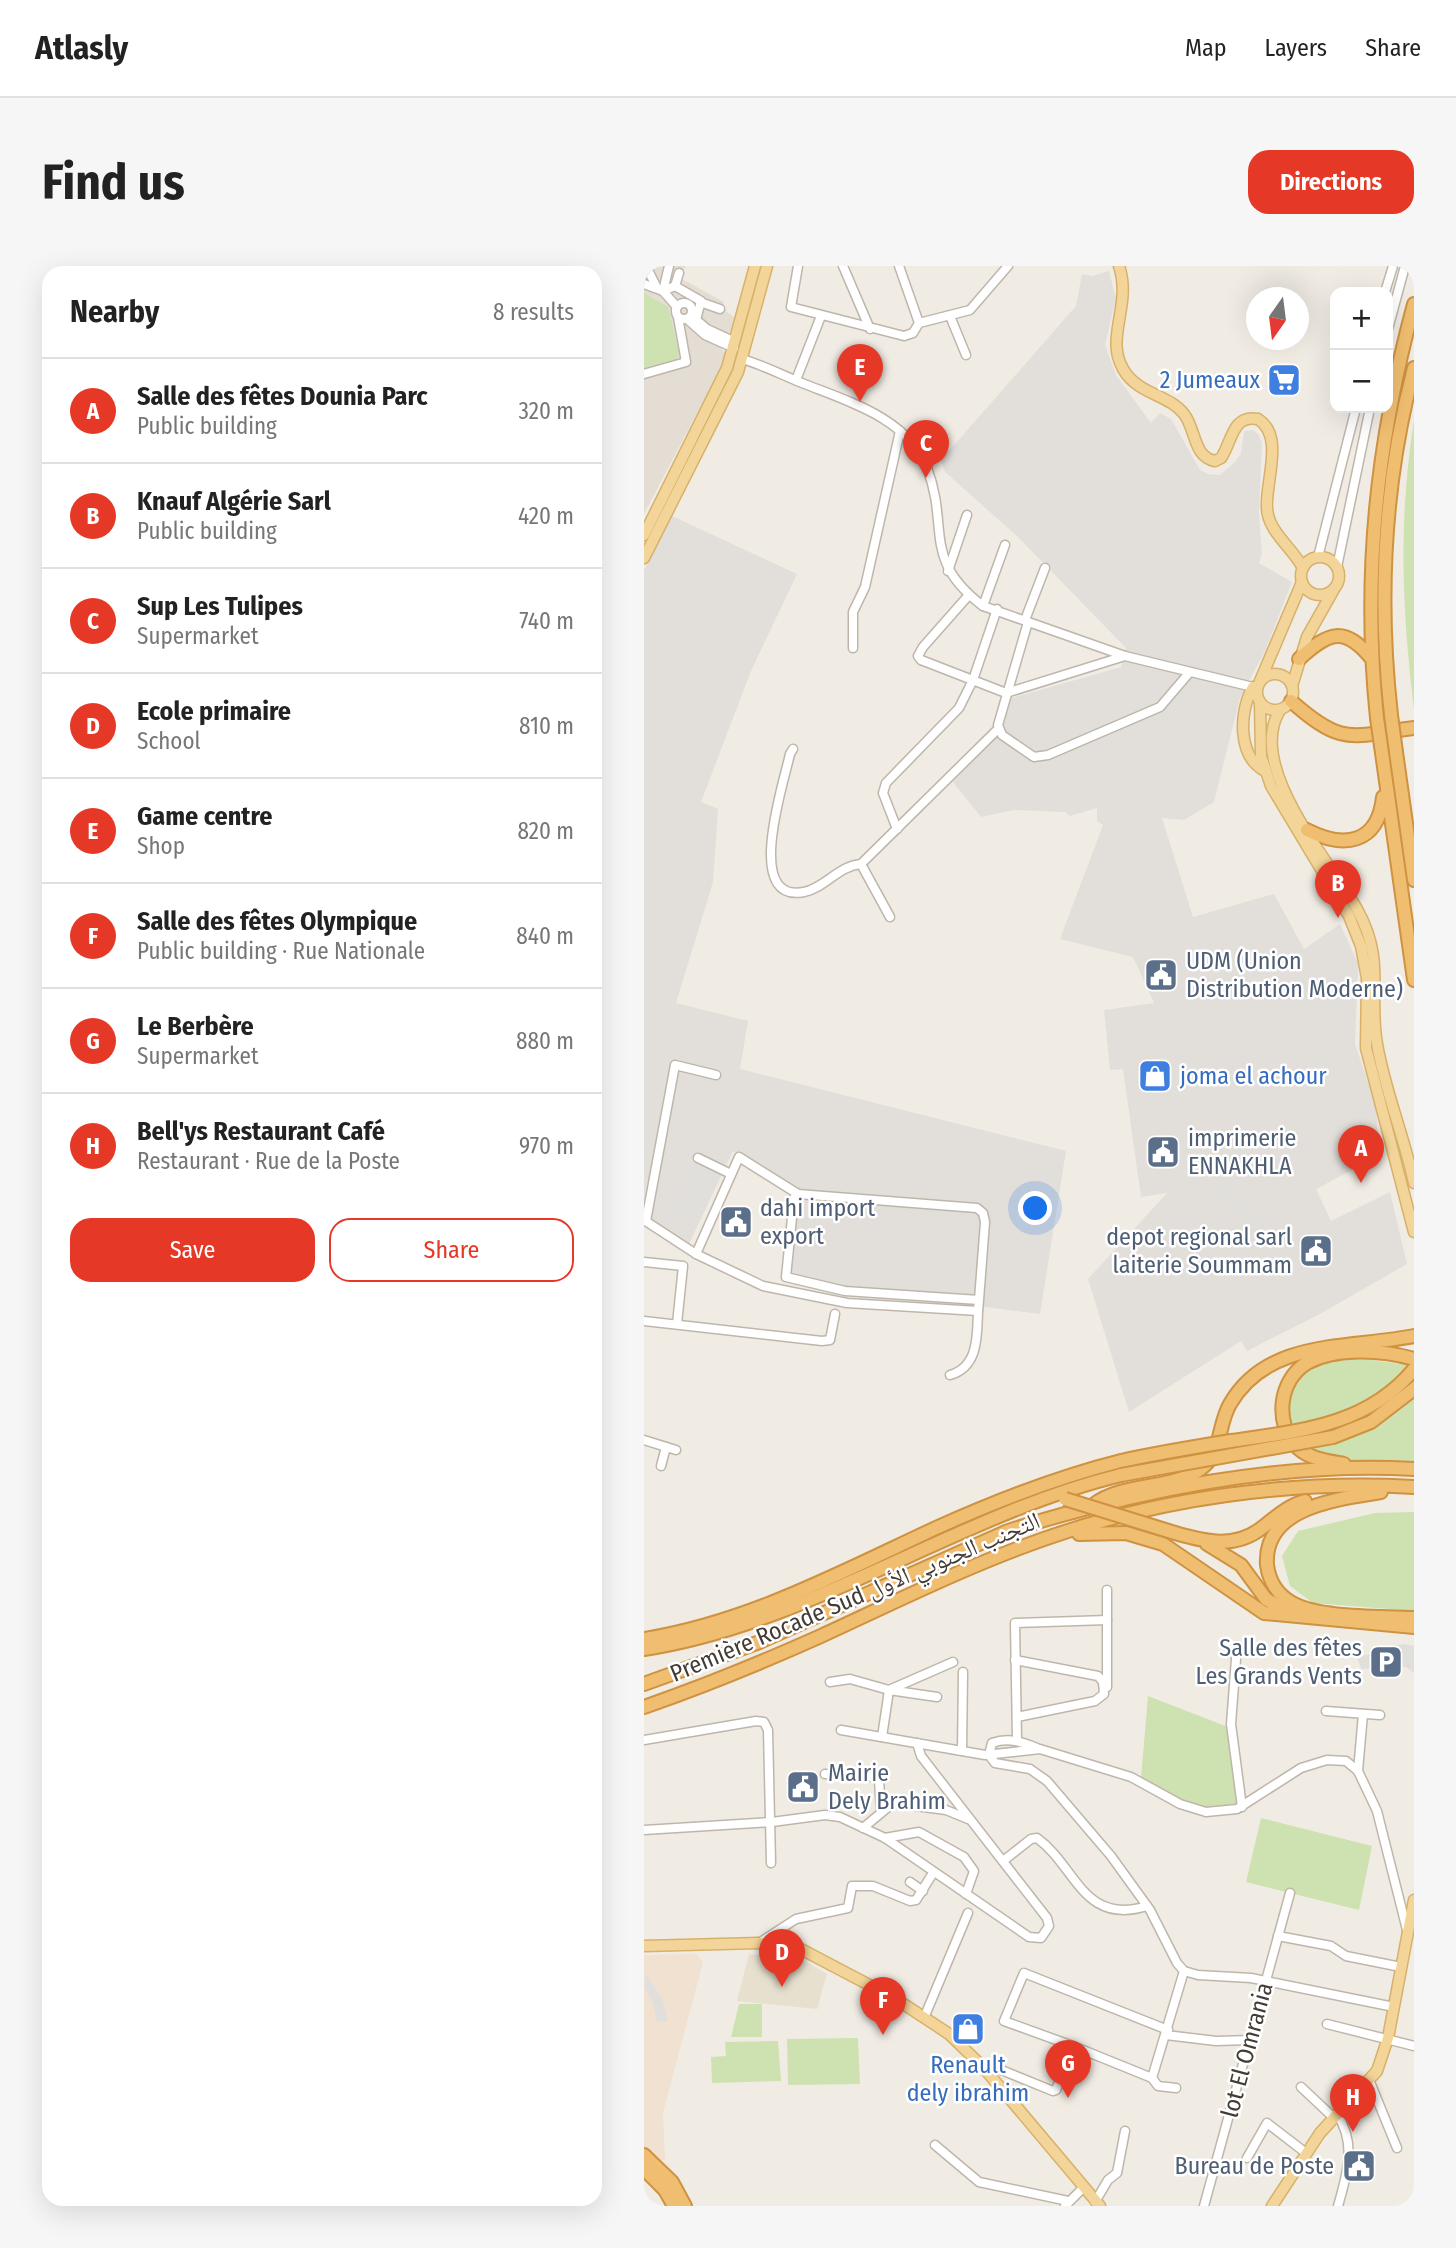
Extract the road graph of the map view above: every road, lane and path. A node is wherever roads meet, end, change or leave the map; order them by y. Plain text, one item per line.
1 (646, 266) edge
2 (669, 266) edge
3 (755, 266) edge
4 (767, 266) edge
5 (798, 266) edge
6 (843, 266) edge
7 (899, 266) edge
8 (1008, 266) edge
9 (1119, 266) edge
10 (1393, 266) edge
11 (1405, 266) edge
12 (679, 273) dead end
13 (644, 284) edge
14 (675, 286) junction
15 (1387, 287) edge
16 (661, 290) junction
17 (703, 303) junction
18 (1414, 304) edge
19 (720, 309) dead end
20 (1393, 310) edge
21 (686, 316) junction
22 (821, 316) junction
23 (950, 316) junction
24 (919, 323) junction
25 (870, 329) junction
26 (734, 345) junction
27 (966, 355) dead end
28 (742, 359) junction
29 (1414, 368) edge
30 (644, 374) edge
31 (796, 380) junction
32 (1355, 413) edge
33 (1369, 413) edge
34 (900, 431) junction
35 (967, 515) dead end
36 (644, 536) edge
37 (1006, 545) dead end
38 (1292, 549) junction
39 (644, 558) edge
40 (1315, 558) junction
41 (1337, 567) junction
42 (1045, 568) dead end
43 (1303, 568) junction
44 (948, 570) junction
45 (1301, 582) junction
46 (1333, 591) junction
47 (968, 596) junction
48 (983, 606) junction
49 (997, 609) junction
50 (1027, 621) junction
51 (853, 648) dead end
52 (1125, 656) junction
53 (1299, 659) junction
54 (1372, 660) junction
55 (1189, 673) junction
56 (973, 680) junction
57 (1257, 685) junction
58 (1292, 686) junction
59 (1006, 693) junction
60 (1291, 701) junction
61 (1260, 703) junction
62 (1280, 710) junction
63 (998, 729) junction
64 (1414, 729) edge
65 (793, 749) dead end
66 (1265, 771) junction
67 (1385, 779) junction
68 (897, 829) junction
69 (1307, 830) junction
70 (861, 864) junction
71 (1414, 880) edge
72 (890, 917) dead end
73 (1414, 980) edge
74 (716, 1075) dead end
75 (698, 1158) dead end
76 (731, 1174) junction
77 (1414, 1183) edge
78 (798, 1194) junction
79 (645, 1221) edge
80 (1414, 1232) edge
81 (696, 1254) junction
82 (644, 1262) edge
83 (979, 1300) junction
84 (978, 1311) junction
85 (835, 1314) dead end
86 (644, 1321) edge
87 (677, 1324) junction
88 (1414, 1336) edge
89 (1414, 1359) edge
90 (1414, 1369) edge
91 (950, 1375) dead end
92 (1414, 1389) edge
93 (645, 1443) edge
94 (666, 1447) junction
95 (676, 1450) dead end
96 (661, 1466) dead end
97 (1121, 1468) junction
98 (1400, 1468) junction
99 (1414, 1469) edge
100 (1412, 1487) edge
101 (1347, 1498) junction
102 (1025, 1504) junction
103 (1087, 1509) junction
104 (1044, 1539) junction
105 (1200, 1541) junction
106 (1107, 1590) dead end
107 (1308, 1619) junction
108 (1413, 1619) edge
109 (1107, 1620) junction
110 (644, 1639) edge
111 (1237, 1646) dead end
112 (644, 1649) edge
113 (1015, 1660) junction
114 (953, 1662) dead end
115 (963, 1672) dead end
116 (831, 1682) dead end
117 (644, 1684) edge
118 (1107, 1687) dead end
119 (889, 1690) junction
120 (937, 1698) dead end
121 (644, 1707) edge
122 (1326, 1712) dead end
123 (1363, 1714) junction
124 (1380, 1715) dead end
125 (1017, 1717) junction
126 (841, 1730) dead end
127 (882, 1737) junction
128 (644, 1740) edge
129 (1017, 1740) junction
130 (917, 1743) junction
131 (1040, 1749) junction
132 (962, 1751) junction
133 (989, 1755) junction
134 (1359, 1771) junction
135 (825, 1774) dead end
136 (1242, 1807) junction
137 (881, 1811) junction
138 (970, 1820) junction
139 (772, 1822) junction
140 (863, 1828) junction
141 (644, 1829) edge
142 (885, 1838) junction
143 (1003, 1861) junction
144 (771, 1863) dead end
145 (933, 1873) junction
146 (910, 1882) dead end
147 (923, 1891) junction
148 (1290, 1893) dead end
149 (966, 1895) junction
150 (1414, 1899) edge
151 (1147, 1906) junction
152 (968, 1913) dead end
153 (1407, 1932) junction
154 (1278, 1936) junction
155 (760, 1943) junction
156 (644, 1946) edge
157 (1401, 1967) junction
158 (1184, 1971) junction
159 (1265, 1980) junction
160 (1394, 2007) junction
161 (924, 2018) junction
162 (1327, 2024) dead end
163 (1167, 2033) junction
164 (1388, 2038) junction
165 (1250, 2040) junction
166 (1073, 2046) junction
167 (1414, 2046) edge
168 (983, 2067) junction
169 (1152, 2078) junction
170 (1370, 2082) junction
171 (1301, 2087) dead end
172 (1176, 2088) dead end
173 (1335, 2116) junction
174 (1125, 2131) dead end
175 (935, 2144) dead end
176 (1397, 2148) dead end
177 (1306, 2153) junction
178 (644, 2155) edge
179 (1247, 2158) dead end
180 (644, 2169) edge
181 (1082, 2189) junction
182 (1066, 2203) edge
183 (1097, 2204) edge
184 (674, 2206) edge
185 (685, 2206) edge
186 (1204, 2206) edge
187 (1272, 2206) edge
188 (1338, 2206) edge

1 - 16 street
2 - 16 street
3 - 26 main road
4 - 28 main road
5 - 22 street
6 - 25 street
7 - 24 street
8 - 23 street
9 - 38 main road
10 - 15 street
11 - 20 street
12 - 14 street
13 - 16 street
14 - 16 street
14 - 17 street
16 - 21 street
17 - 19 street
17 - 21 street
18 - 54 highway
21 - 26 street
21 - 30 street
22 - 25 street
22 - 31 street
23 - 24 street
23 - 27 street
24 - 25 street
26 - 36 main road
28 - 31 street
28 - 39 main road
29 - 71 highway, bridge
31 - 34 street
32 - 40 street
33 - 41 street
34 - 44 street
34 - 51 street
35 - 44 street
37 - 48 street
38 - 40 main road
38 - 43 main road
40 - 41 main road
40 - 43 main road
41 - 46 main road
42 - 50 street
43 - 45 main road
44 - 47 street
45 - 46 main road
45 - 57 main road
46 - 53 main road
47 - 48 street
47 - 56 street
48 - 49 street
49 - 50 street
49 - 56 street
50 - 52 street
50 - 59 street
52 - 55 street
52 - 59 street
53 - 54 highway
53 - 58 main road
54 - 67 highway, bridge
55 - 57 street
55 - 63 street
56 - 59 street
56 - 68 street
57 - 58 main road
57 - 61 main road
57 - 66 main road
58 - 60 main road
59 - 63 street
60 - 62 main road
60 - 64 highway
61 - 62 main road
61 - 66 main road
62 - 69 main road
63 - 68 street
65 - 70 street
66 - 80 main road
67 - 69 highway
67 - 73 highway
68 - 70 street
69 - 77 main road
70 - 72 street
74 - 79 street
75 - 76 street
76 - 78 street
76 - 81 street
78 - 83 street
78 - 83 street
79 - 81 street
81 - 84 street
82 - 87 street
83 - 84 street
84 - 91 street
85 - 87 street
86 - 87 street
88 - 103 highway
89 - 98 highway
90 - 97 highway, bridge
92 - 97 highway, bridge
93 - 94 street
94 - 95 street
94 - 96 street
97 - 102 highway
97 - 110 highway
98 - 99 highway, Première Rocade Sud التجنب الجنوبي الأول
98 - 103 highway, Première Rocade Sud التجنب الجنوبي الأول
100 - 101 highway
100 - 104 highway, Première Rocade Sud التجنب الجنوبي الأول
101 - 105 highway
101 - 108 highway
102 - 105 highway, bridge
102 - 112 highway
103 - 117 highway, Première Rocade Sud التجنب الجنوبي الأول
104 - 107 highway
104 - 121 highway, Première Rocade Sud التجنب الجنوبي الأول
105 - 107 highway
106 - 109 street
107 - 108 highway
109 - 113 street
109 - 118 street
111 - 136 street
113 - 125 street
113 - 125 street
114 - 119 street
115 - 132 street
116 - 119 street
119 - 120 street
119 - 127 street
122 - 123 street
123 - 124 street
123 - 134 street
125 - 129 street
126 - 127 street
127 - 130 street
128 - 139 street
129 - 131 street
129 - 133 street
130 - 132 street
130 - 138 street
131 - 133 street
131 - 136 street
132 - 133 street
133 - 151 street
134 - 136 street
134 - 153 street
135 - 137 street
137 - 138 street
137 - 140 street
138 - 143 street
139 - 140 street
139 - 141 street
139 - 144 street
140 - 142 street
142 - 145 street
142 - 149 street
143 - 149 street
143 - 151 street
145 - 147 street
145 - 149 street
146 - 147 street
147 - 155 street
148 - 154 street, lot El Omrania
150 - 153 main road
151 - 158 street
152 - 161 street
153 - 157 main road
154 - 157 street
154 - 159 street, lot El Omrania
155 - 156 main road
155 - 161 main road
157 - 160 main road
158 - 159 street
158 - 163 street
159 - 160 street
159 - 165 street, lot El Omrania
160 - 164 main road
161 - 168 main road
162 - 164 street
163 - 165 street
163 - 166 street
163 - 169 street
164 - 167 street
164 - 170 main road
165 - 186 street, lot El Omrania
166 - 168 street
166 - 169 street
168 - 181 main road
169 - 172 street
170 - 173 main road
170 - 176 street
171 - 173 street
173 - 177 main road
173 - 188 street
174 - 183 street
175 - 182 street
177 - 179 street
177 - 187 main road
178 - 185 highway
180 - 184 highway
181 - 182 street
181 - 183 main road

